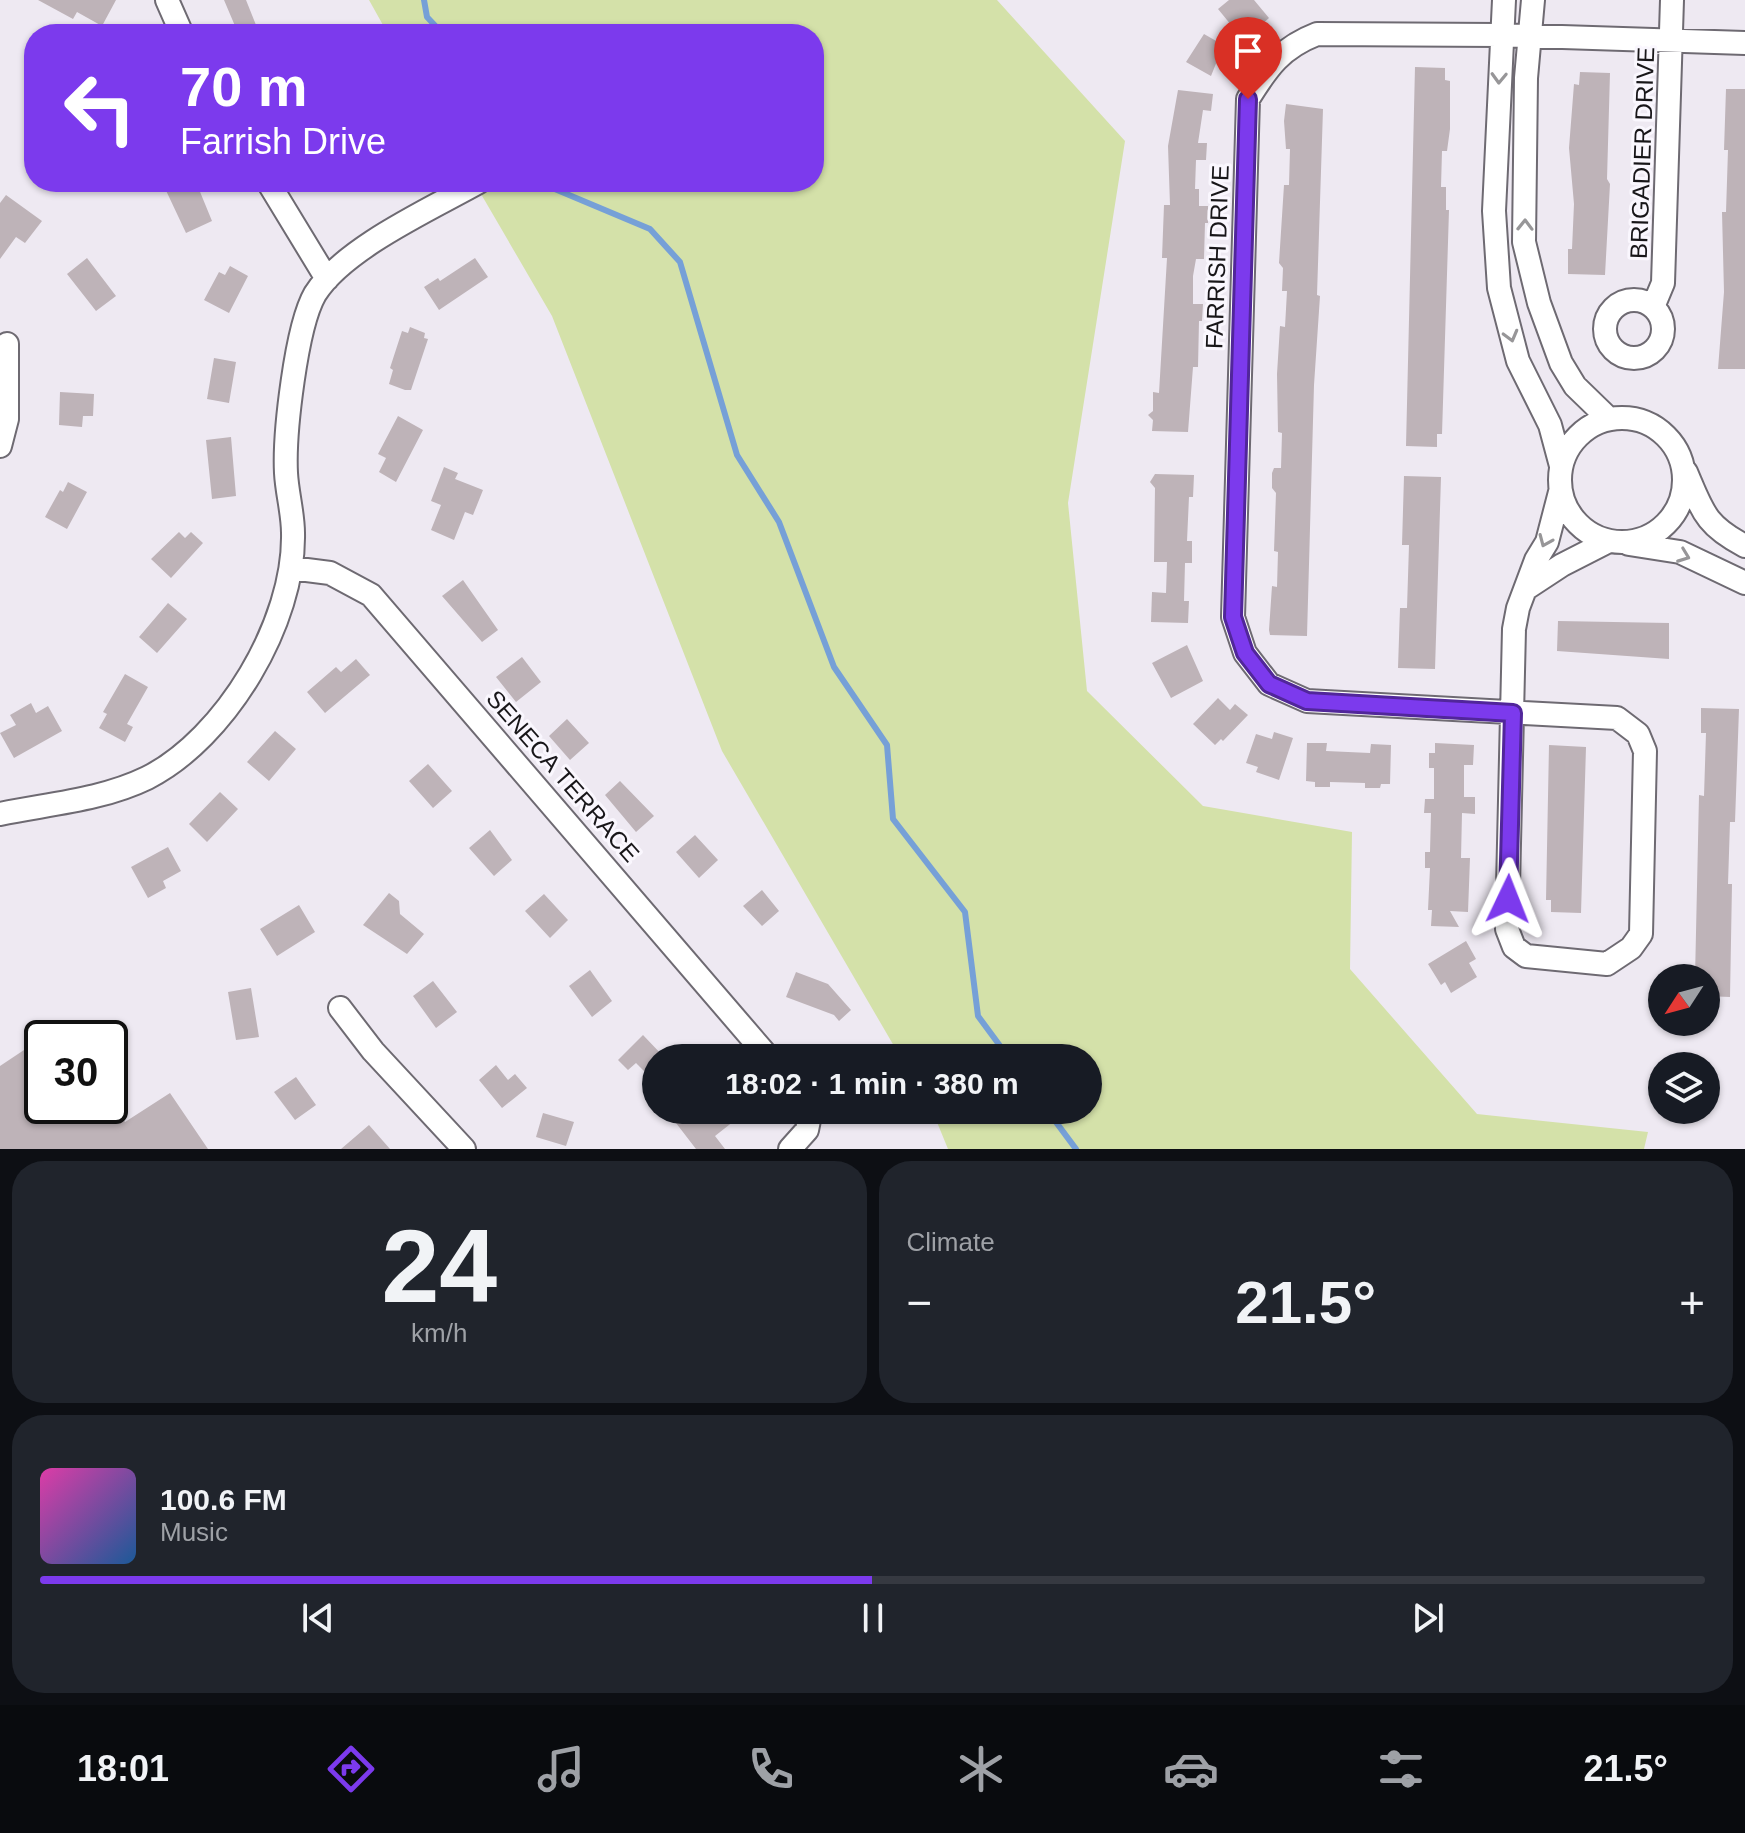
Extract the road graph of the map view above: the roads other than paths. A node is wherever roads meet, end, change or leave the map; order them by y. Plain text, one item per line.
1 (167, 0) edge
2 (1504, 0) edge
3 (1533, 0) edge
4 (1672, 0) edge
5 (178, 24) edge
6 (1500, 35) junction
7 (1531, 36) junction
8 (1672, 42) junction
9 (1745, 43) edge
10 (274, 192) edge
11 (461, 192) edge
12 (327, 279) junction
13 (1653, 307) dead end
14 (7, 344) dead end
15 (1609, 419) junction
16 (0, 446) edge
17 (1683, 463) junction
18 (1561, 466) junction
19 (1560, 492) junction
20 (1614, 542) junction
21 (1745, 546) edge
22 (291, 568) junction
23 (1745, 583) edge
24 (1527, 588) junction
25 (1513, 713) junction
26 (0, 814) edge
27 (340, 1008) dead end
28 (757, 1044) edge
29 (808, 1124) edge
30 (464, 1149) edge
31 (790, 1149) edge

1 - 5 street
2 - 6 street
3 - 7 street
4 - 8 street, BRIGADIER DRIVE
6 - 7 street, FARRISH DRIVE
6 -> 18 street
6 - 25 street, FARRISH DRIVE
7 - 8 street, FARRISH DRIVE
15 -> 7 street
8 - 9 street, FARRISH DRIVE
8 - 13 street, BRIGADIER DRIVE
10 - 12 street
11 - 12 street
12 - 22 street
14 - 16 street
15 - 17 street
15 - 18 street
17 - 20 street
17 - 21 street
18 - 19 street
19 - 20 street
19 -> 24 street
20 -> 23 street
20 - 24 street
22 - 26 street
22 - 28 street, SENECA TERRACE
24 - 25 street
25 - 25 street
27 - 30 street
29 - 31 street

